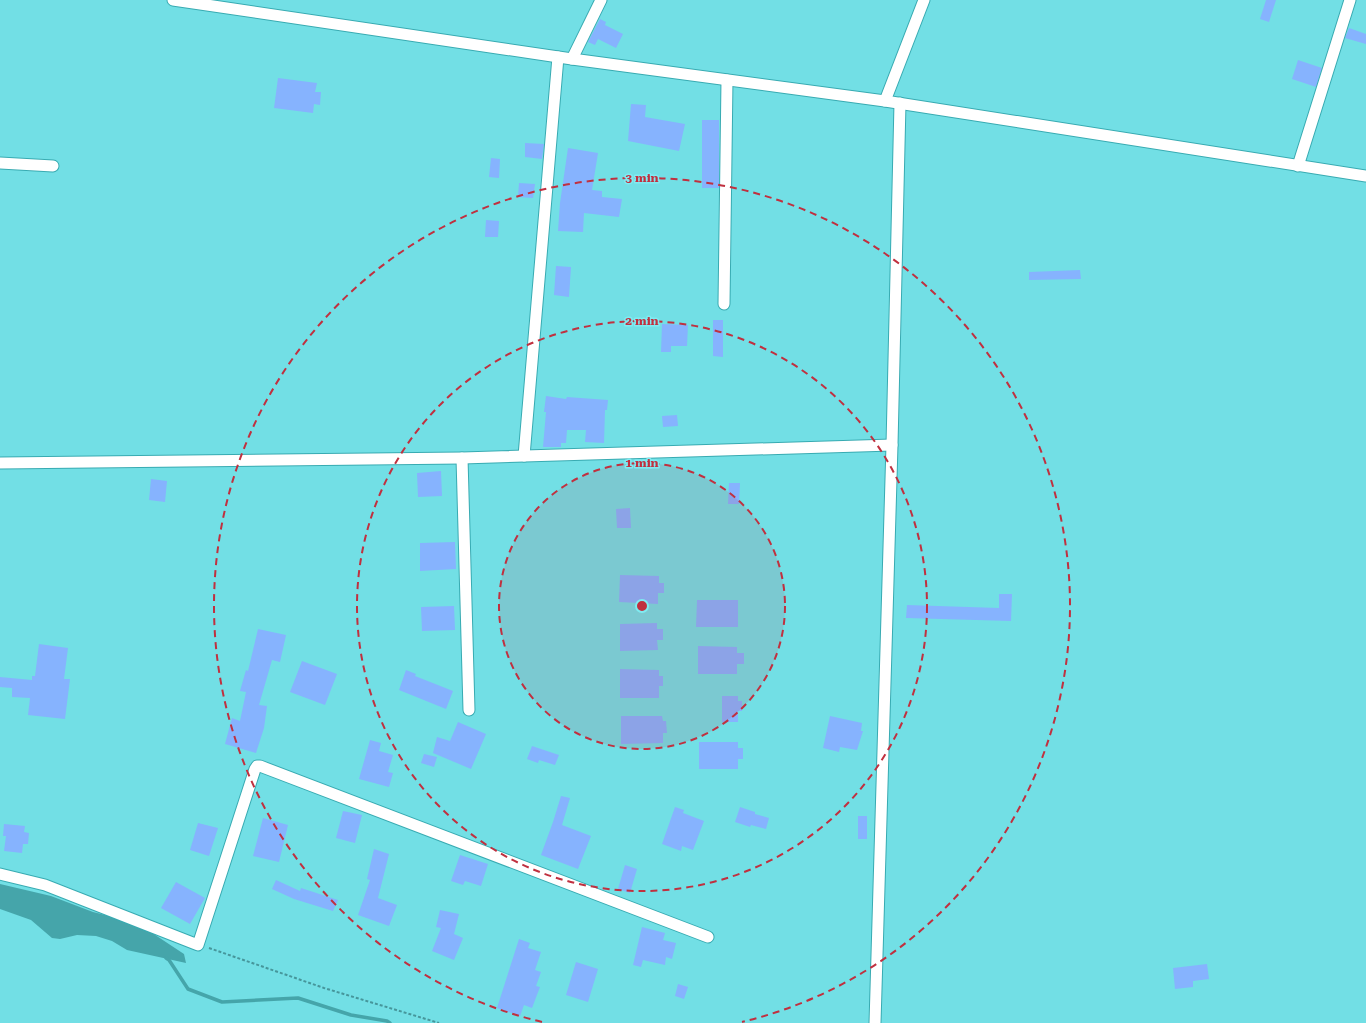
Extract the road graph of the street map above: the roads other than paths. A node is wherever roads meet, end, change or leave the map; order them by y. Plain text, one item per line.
1 (173, 0) edge
2 (601, 0) edge
3 (924, 0) edge
4 (1350, 0) edge
5 (558, 57) junction
6 (572, 59) junction
7 (727, 80) junction
8 (885, 101) junction
9 (900, 103) junction
10 (0, 162) edge
11 (53, 166) dead end
12 (1298, 166) junction
13 (1366, 176) edge
14 (724, 304) dead end
15 (892, 446) junction
16 (524, 456) junction
17 (462, 458) junction
18 (0, 463) edge
19 (469, 710) dead end
20 (0, 874) edge
21 (708, 937) dead end
22 (875, 1023) edge

1 - 5 street
2 - 6 street
3 - 8 street
4 - 12 street
5 - 6 street
5 - 16 street
6 - 7 street
7 - 8 street
7 - 14 street
8 - 9 street
9 - 12 street
9 - 15 street
10 - 11 street
12 - 13 street
15 - 16 street
15 - 22 street
16 - 17 street
17 - 18 street
17 - 19 street
20 - 21 street

